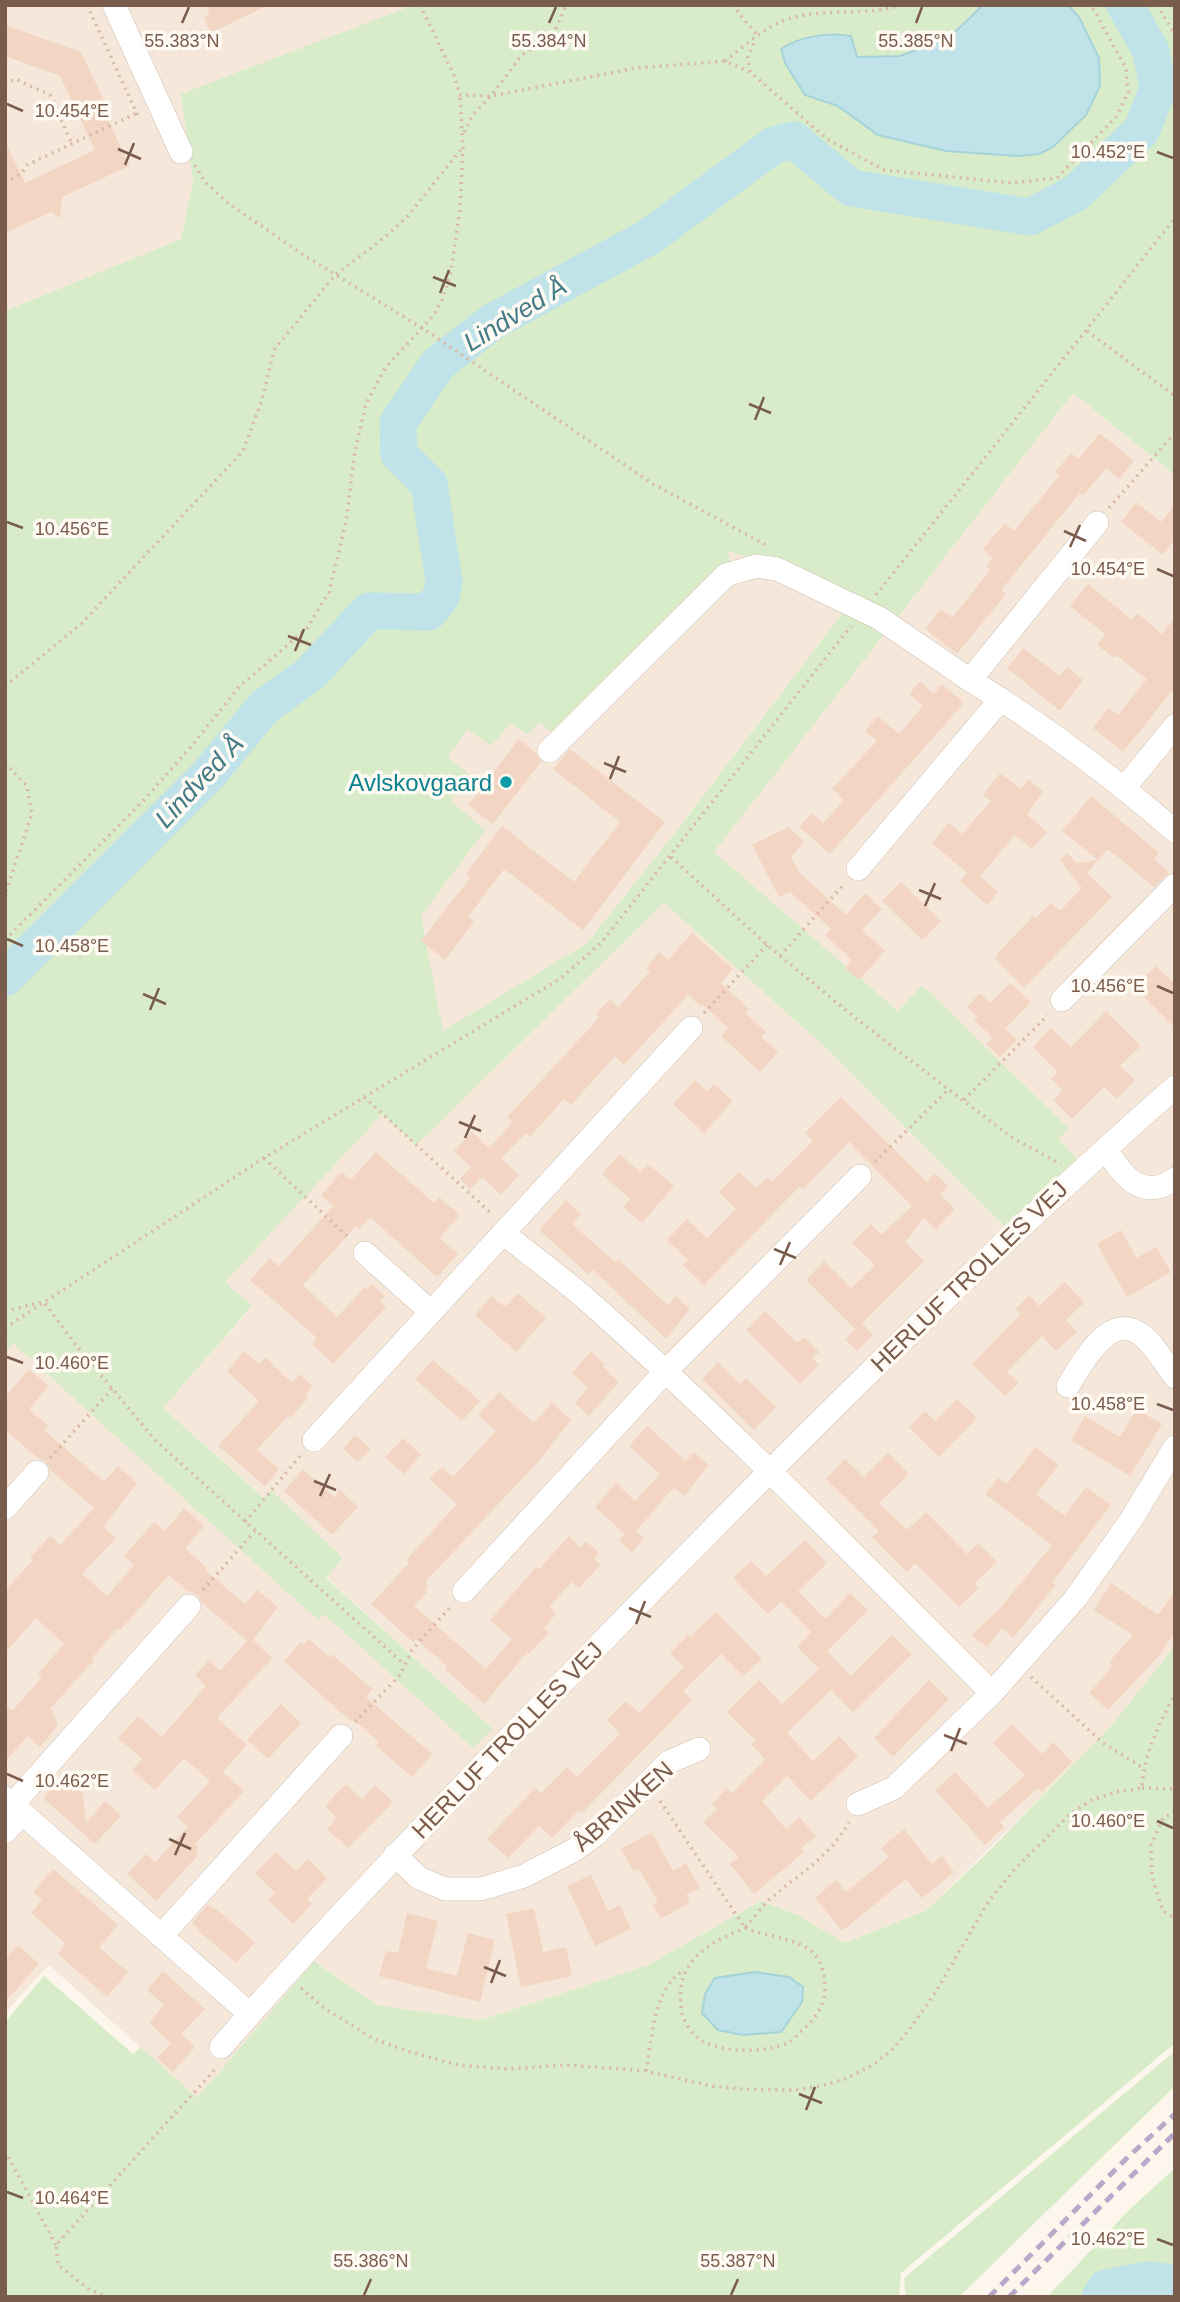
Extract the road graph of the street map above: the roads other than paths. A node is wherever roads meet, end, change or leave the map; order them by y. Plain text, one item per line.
1 (114, 5) edge
2 (181, 152) road end
3 (1097, 523) road end
4 (970, 680) junction
5 (1001, 699) junction
6 (1175, 726) edge
7 (549, 751) dead end
8 (1125, 788) junction
9 (1175, 831) edge
10 (858, 869) road end
11 (1175, 885) edge
12 (1062, 1000) road end
13 (691, 1028) road end
14 (1175, 1087) edge
15 (1106, 1148) junction
16 (860, 1176) road end
17 (1175, 1179) edge
18 (503, 1233) junction
19 (365, 1252) road end
20 (431, 1312) junction
21 (665, 1372) junction
22 (1175, 1377) edge
23 (1068, 1386) dead end
24 (314, 1440) road end
25 (1175, 1447) edge
26 (769, 1470) junction
27 (37, 1472) road end
28 (5, 1508) edge
29 (464, 1591) road end
30 (189, 1606) road end
31 (992, 1693) junction
32 (341, 1736) road end
33 (699, 1749) dead end
34 (858, 1804) road end
35 (13, 1805) edge
36 (5, 1832) edge
37 (395, 1855) junction
38 (161, 1936) junction
39 (250, 2014) junction
40 (221, 2047) road end

1 - 2 street
3 - 4 street
4 - 5 street
4 - 7 street
5 - 8 street
5 - 10 street
6 - 8 street
8 - 9 street
11 - 12 street
13 - 18 street
14 - 15 street, HERLUF TROLLES VEJ
15 - 17 street
15 - 26 street, HERLUF TROLLES VEJ
16 - 21 street
18 - 20 street
18 - 21 street
19 - 20 street
20 - 24 street
21 - 26 street
21 - 29 street
22 - 23 street
25 - 31 street
26 - 31 street
26 - 37 street, HERLUF TROLLES VEJ
27 - 28 street
30 - 35 street
31 - 34 street
32 - 38 street
33 - 37 street, ÅBRINKEN
35 - 36 street
35 - 38 street
37 - 39 street, HERLUF TROLLES VEJ
38 - 39 street
39 - 40 street, HERLUF TROLLES VEJ

